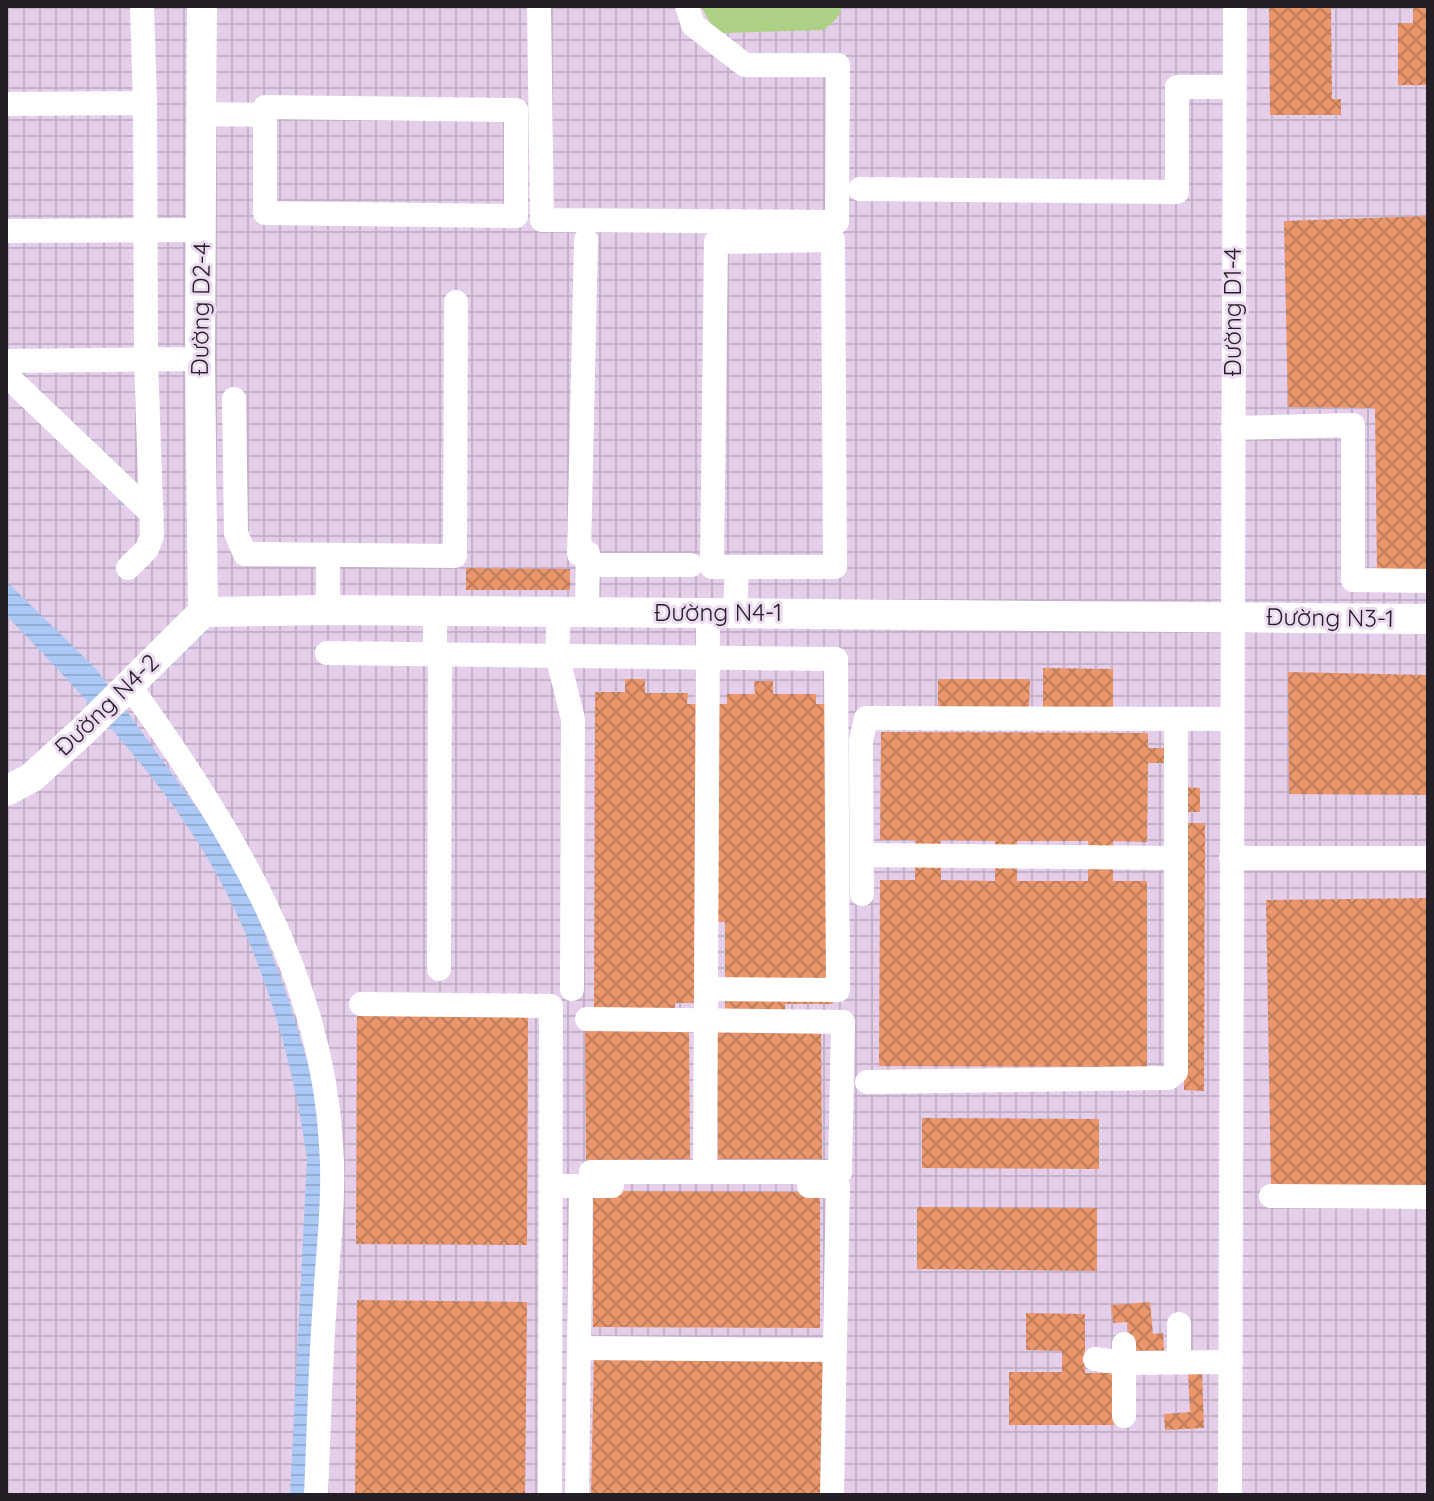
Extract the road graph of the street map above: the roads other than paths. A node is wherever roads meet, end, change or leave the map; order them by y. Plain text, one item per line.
1 (142, 6) edge
2 (202, 6) edge
3 (539, 6) edge
4 (687, 6) edge
5 (1235, 6) edge
6 (1234, 87) junction
7 (145, 103) junction
8 (6, 104) edge
9 (202, 114) junction
10 (265, 115) junction
11 (860, 189) dead end
12 (145, 230) junction
13 (202, 230) junction
14 (6, 231) edge
15 (586, 240) dead end
16 (456, 302) dead end
17 (200, 359) junction
18 (146, 360) junction
19 (6, 361) edge
20 (6, 375) edge
21 (234, 399) dead end
22 (1233, 428) junction
23 (152, 514) junction
24 (328, 555) junction
25 (588, 565) junction
26 (691, 565) dead end
27 (737, 567) junction
28 (128, 568) dead end
29 (1428, 581) edge
30 (328, 610) junction
31 (435, 611) junction
32 (203, 612) junction
33 (573, 612) junction
34 (721, 613) junction
35 (1232, 617) junction
36 (1428, 619) edge
37 (327, 653) dead end
38 (437, 654) junction
39 (557, 655) junction
40 (708, 657) junction
41 (129, 685) junction
42 (1232, 719) junction
43 (1176, 720) junction
44 (6, 791) edge
45 (862, 855) junction
46 (1176, 858) junction
47 (1231, 858) junction
48 (1428, 858) edge
49 (862, 894) dead end
50 (439, 969) dead end
51 (572, 989) dead end
52 (706, 989) junction
53 (361, 1004) dead end
54 (587, 1019) dead end
55 (706, 1020) junction
56 (867, 1082) dead end
57 (705, 1172) junction
58 (586, 1179) junction
59 (551, 1186) junction
60 (1271, 1196) dead end
61 (1428, 1197) edge
62 (551, 1277) junction
63 (580, 1278) junction
64 (1179, 1324) dead end
65 (835, 1350) junction
66 (1124, 1353) junction
67 (579, 1357) junction
68 (1095, 1359) dead end
69 (1179, 1362) junction
70 (1231, 1362) junction
71 (550, 1367) junction
72 (1124, 1416) dead end
73 (578, 1453) junction
74 (550, 1454) junction
75 (316, 1495) edge
76 (550, 1495) edge
77 (577, 1495) edge
78 (832, 1495) edge
79 (1230, 1495) edge

1 - 7 street
2 - 9 main road, Đường D2-4
3 - 4 street
5 - 6 street, Đường D1-4
6 - 11 street
6 - 22 street, Đường D1-4
7 - 8 street
7 - 12 street
9 - 10 street
9 - 13 main road, Đường D2-4
10 - 10 street
12 - 13 street
12 - 14 street
12 - 18 street
13 - 17 main road, Đường D2-4
15 - 25 street
16 - 24 street
17 - 18 street
17 - 32 main road, Đường D2-4
18 - 19 street
18 - 23 street
20 - 23 street
21 - 24 street
22 - 29 street
22 - 35 street, Đường D1-4
23 - 28 street
24 - 30 street
25 - 26 street
25 - 33 street
27 - 27 street
27 - 34 street
30 - 31 main road, Đường N4-1
30 - 32 main road, Đường N4-1
31 - 33 main road, Đường N4-1
31 - 38 street
32 - 41 main road, Đường N4-2
33 - 34 main road, Đường N4-1
33 - 39 street
34 - 35 main road, Đường N4-1
34 - 40 street
35 - 36 main road, Đường N3-1
35 - 42 street, Đường D1-4
37 - 38 street
38 - 39 street
38 - 50 street
39 - 40 street
39 - 51 street
40 - 52 street
40 - 52 street
41 - 44 main road, Đường N4-2
41 - 75 street
42 - 43 street
42 - 47 street, Đường D1-4
43 - 45 street
43 - 46 street
45 - 46 street
45 - 49 street
46 - 56 street
47 - 48 street
47 - 70 street, Đường D1-4
52 - 55 street
53 - 59 street
54 - 55 street
55 - 57 street
55 - 57 street
57 - 58 street
58 - 59 street
58 - 63 street
58 - 65 street
59 - 62 street
60 - 61 street
62 - 63 street
62 - 71 street
63 - 67 street
64 - 69 street
65 - 67 street
65 - 78 street
66 - 68 street
66 - 69 street
66 - 72 street
67 - 71 street
67 - 73 street
69 - 70 street
70 - 79 street, Đường D1-4
71 - 74 street
73 - 74 street
73 - 77 street
74 - 76 street

